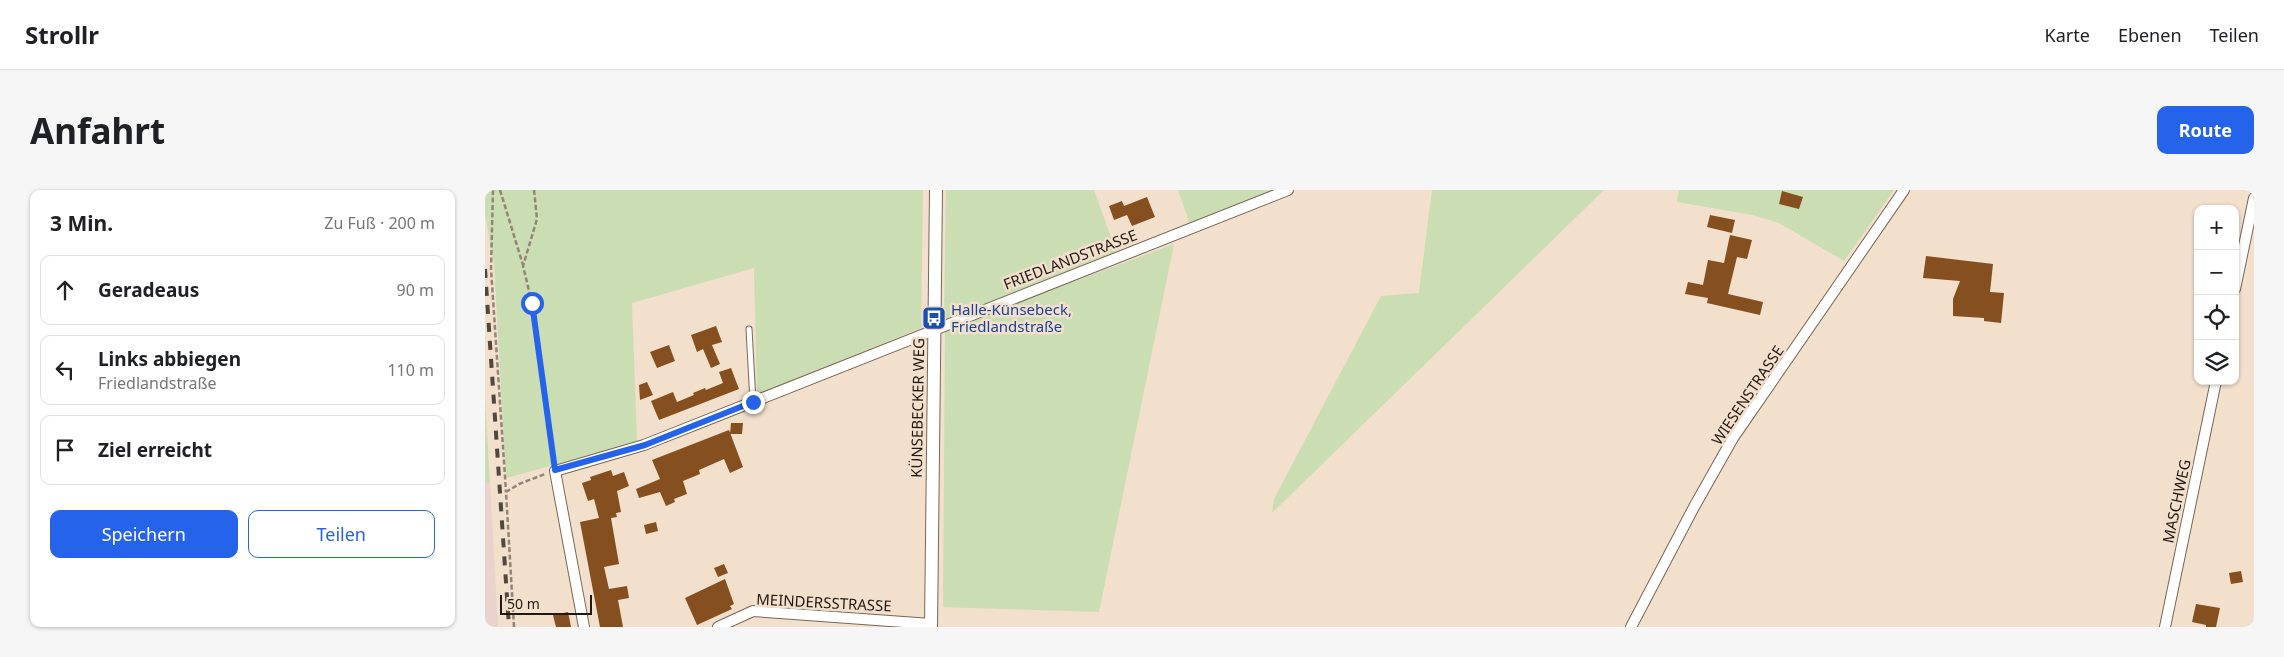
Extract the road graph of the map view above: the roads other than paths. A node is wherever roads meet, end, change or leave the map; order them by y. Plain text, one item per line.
1 (936, 190) edge
2 (1288, 190) edge
3 (1905, 190) edge
4 (2254, 198) edge
5 (2239, 270) edge
6 (749, 329) dead end
7 (934, 329) junction
8 (2215, 385) edge
9 (753, 402) junction
10 (931, 625) edge
11 (584, 627) edge
12 (718, 627) edge
13 (1631, 627) edge
14 (2165, 627) edge

1 - 7 street, KÜNSEBECKER WEG
2 - 7 street, FRIEDLANDSTRASSE
3 - 13 street, WIESENSTRASSE
4 - 5 street
6 - 9 lane
7 - 9 street, FRIEDLANDSTRASSE
7 - 10 street, KÜNSEBECKER WEG
8 - 14 street, MASCHWEG
9 - 11 street, FRIEDLANDSTRASSE
10 - 12 street, MEINDERSSTRASSE

